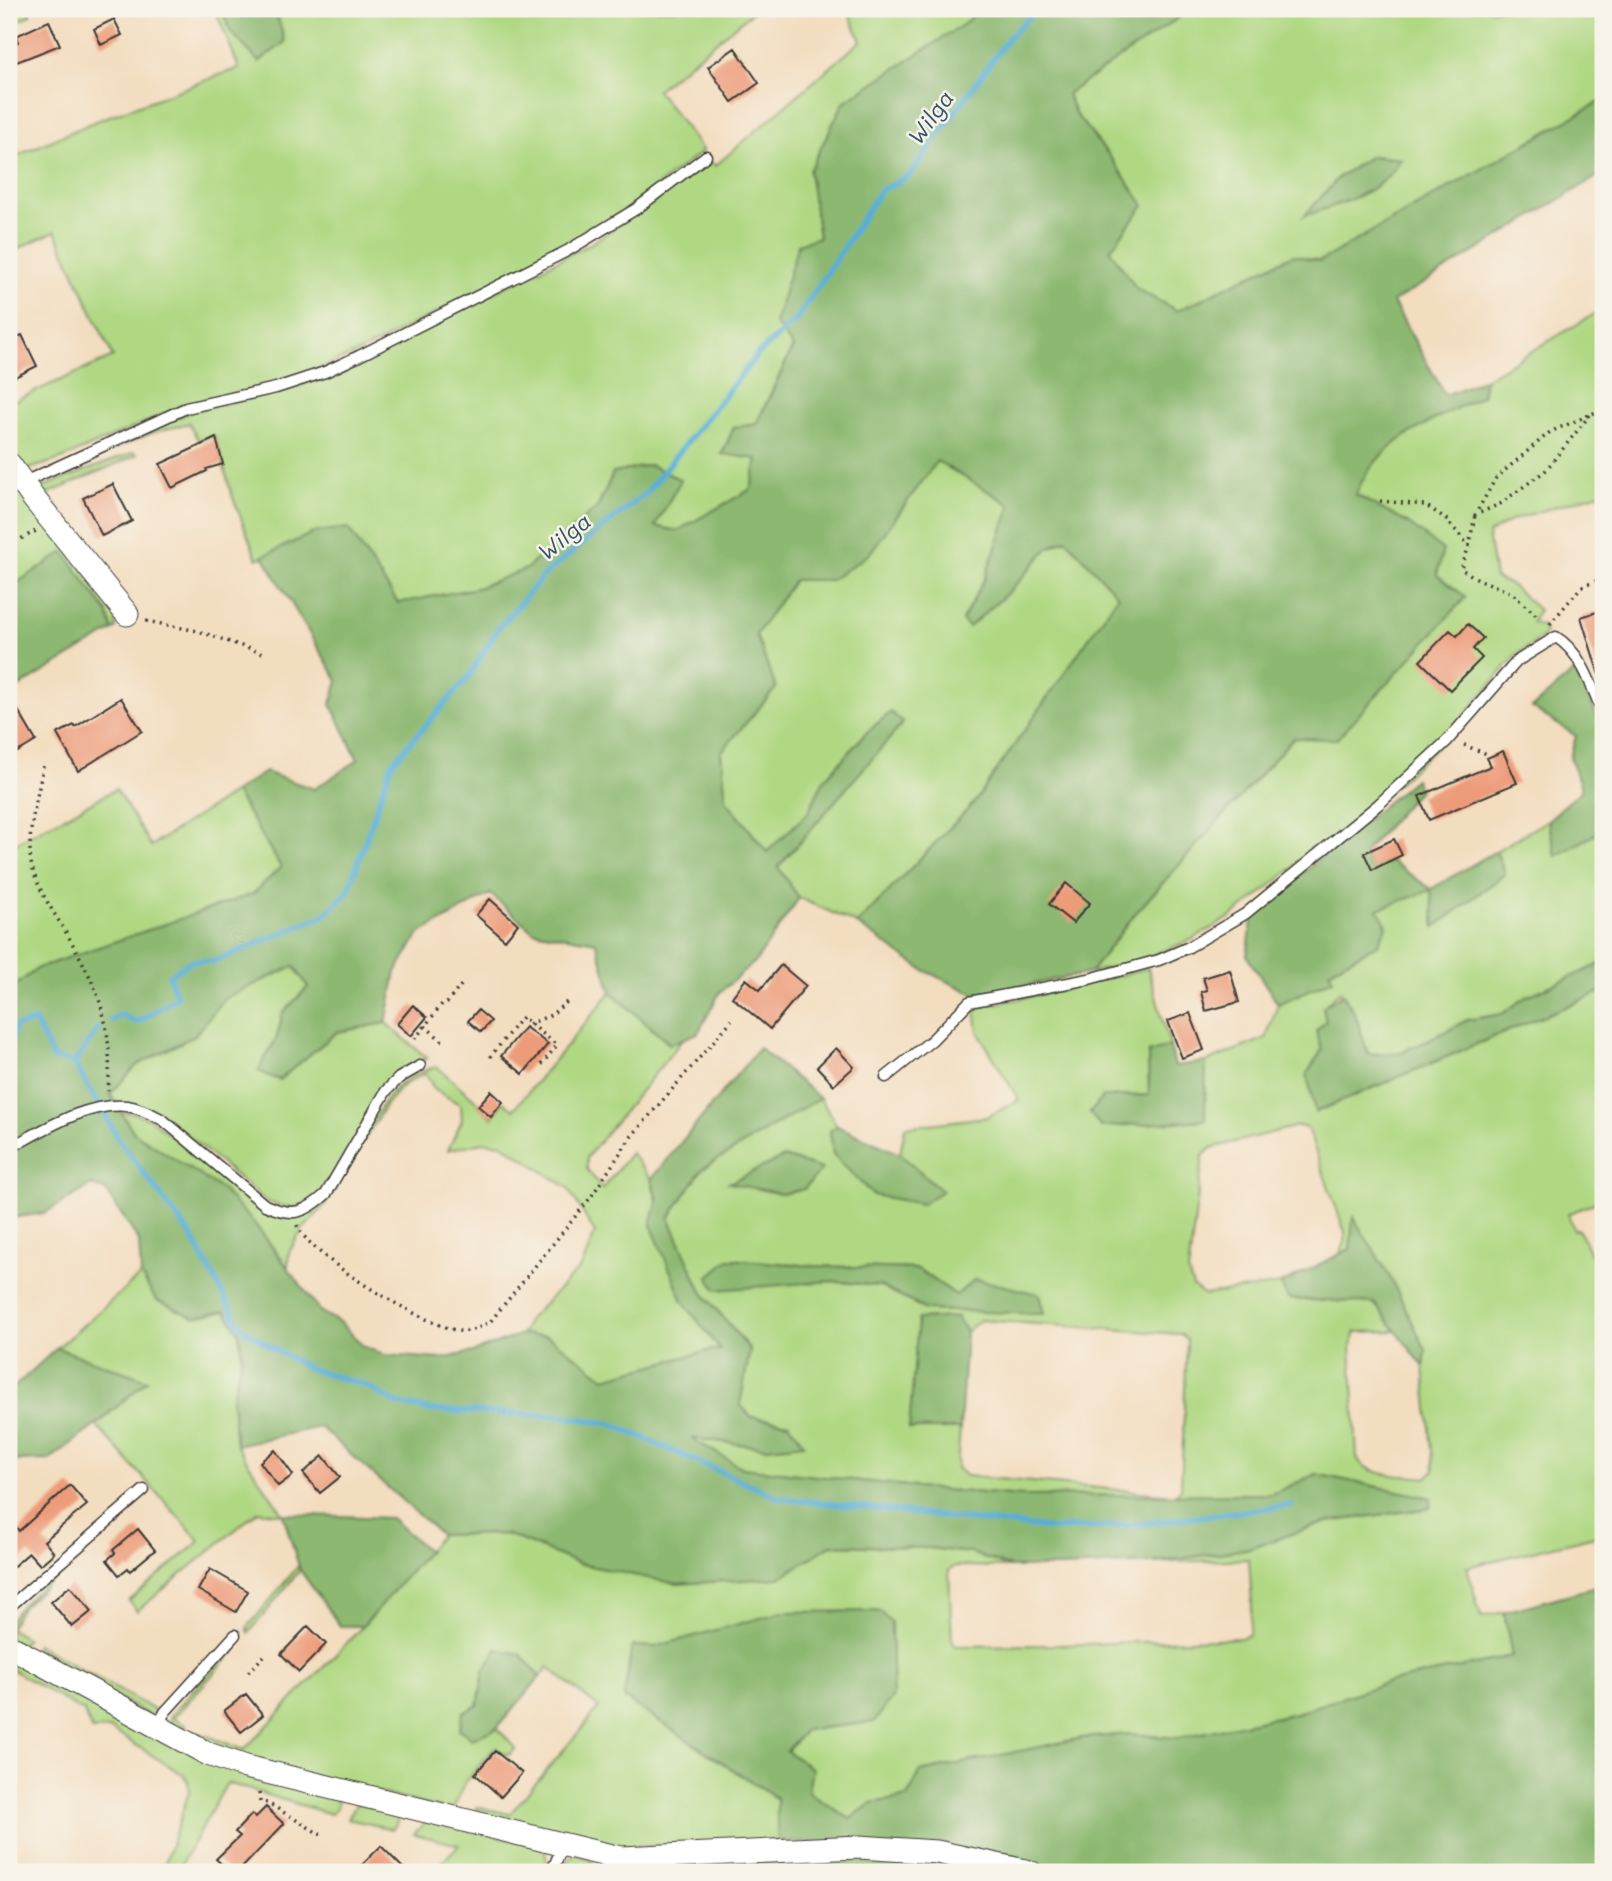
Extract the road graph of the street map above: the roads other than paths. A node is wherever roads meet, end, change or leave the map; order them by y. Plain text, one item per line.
1 (706, 156) dead end
2 (15, 474) edge
3 (132, 618) road end
4 (1603, 714) edge
5 (421, 1066) dead end
6 (886, 1077) dead end
7 (9, 1148) edge
8 (144, 1490) dead end
9 (9, 1607) edge
10 (234, 1636) dead end
11 (9, 1646) edge
12 (157, 1727) junction
13 (563, 1845) junction
14 (549, 1872) edge
15 (1030, 1872) edge

1 - 2 lane
2 - 3 street
4 - 6 lane
5 - 7 lane
8 - 9 lane
10 - 12 lane
11 - 12 street
12 - 13 street
13 - 14 lane
13 - 15 street

